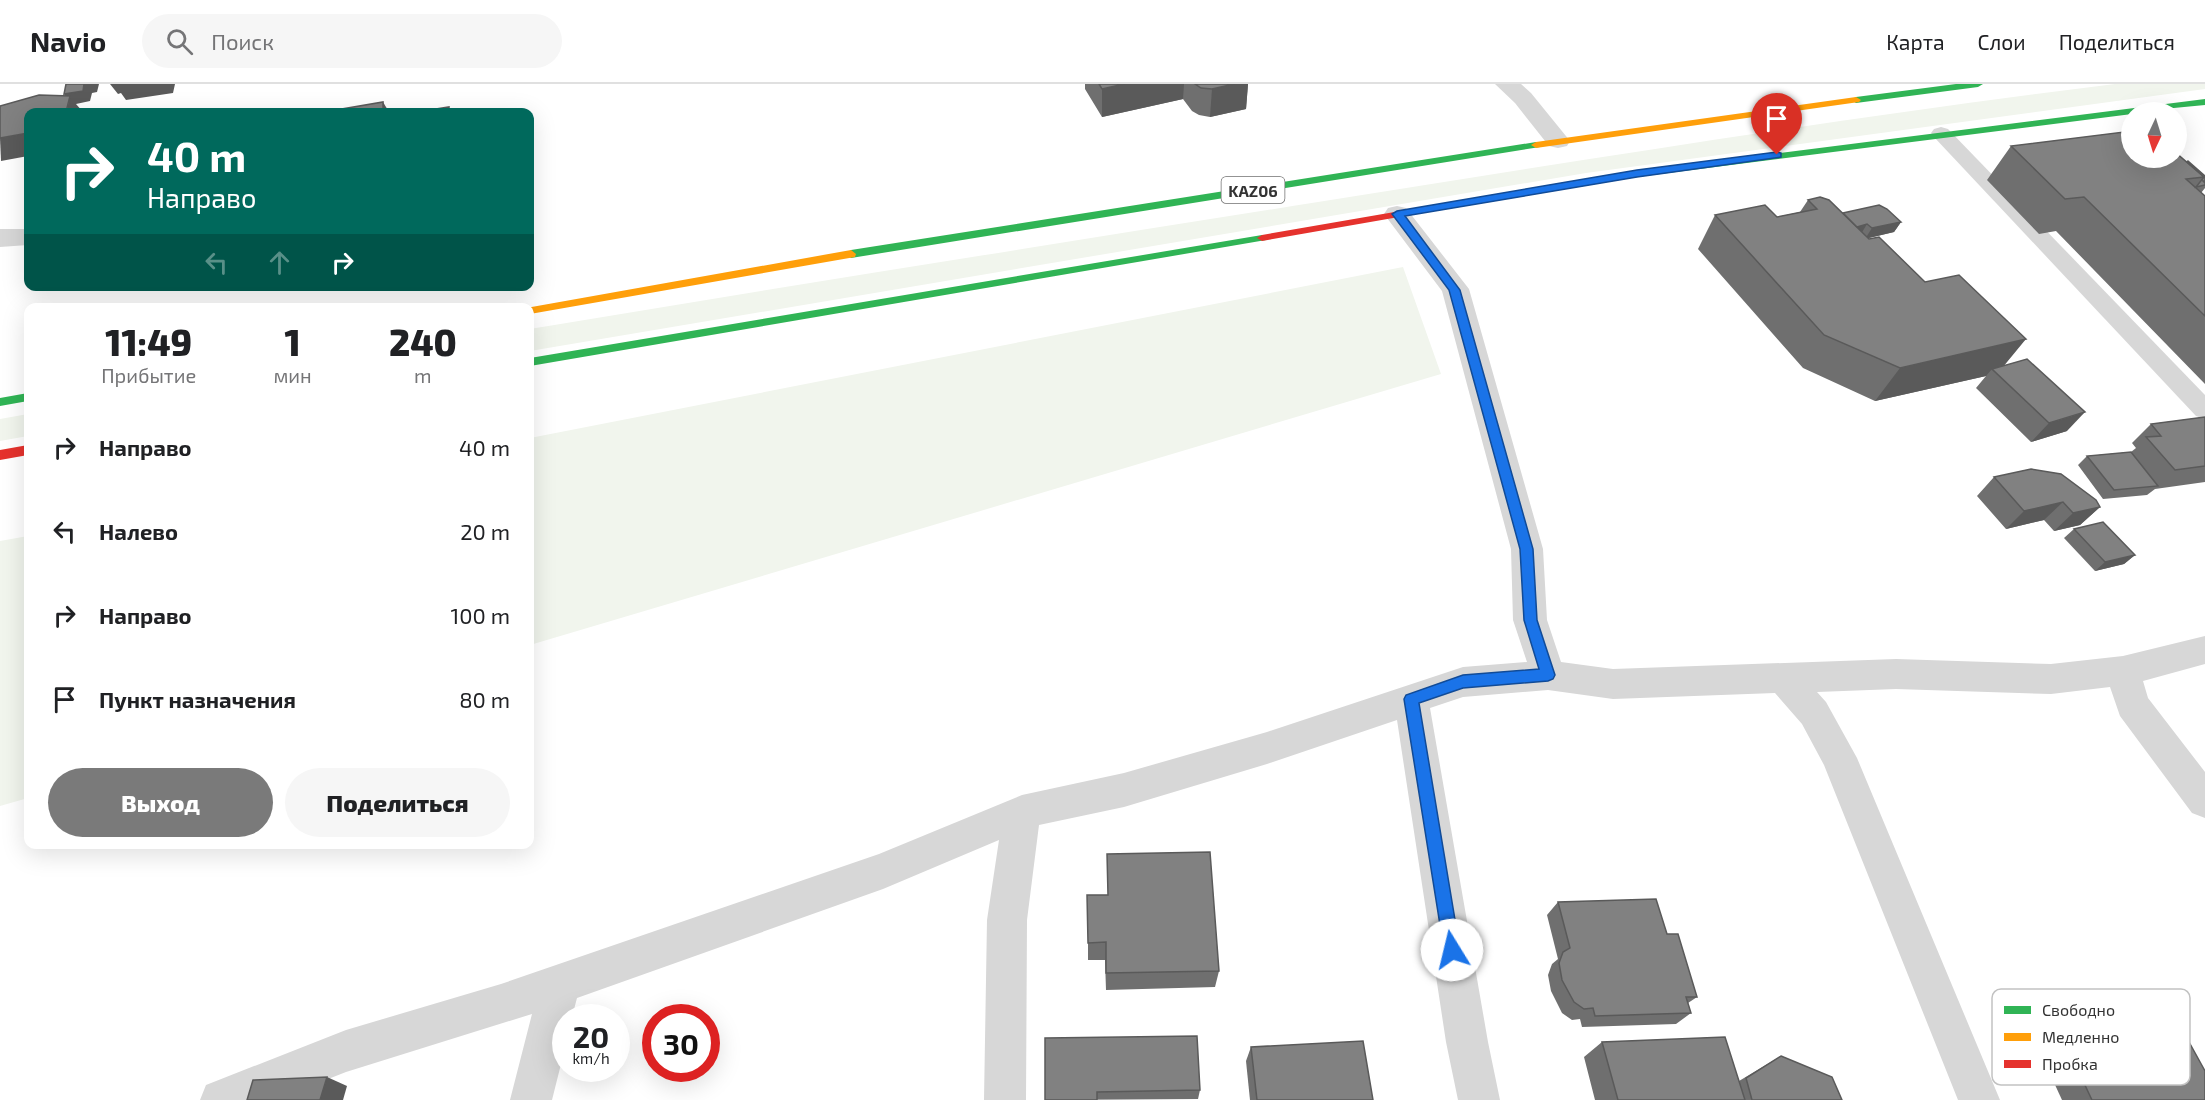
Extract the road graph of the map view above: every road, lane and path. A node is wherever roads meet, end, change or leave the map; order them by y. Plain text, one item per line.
1 (1507, 84) edge
2 (1978, 84) edge
3 (2205, 102) edge
4 (1941, 133) junction
5 (1558, 141) junction
6 (1397, 214) junction
7 (24, 237) edge
8 (0, 238) edge
9 (534, 309) edge
10 (534, 362) edge
11 (24, 398) edge
12 (0, 402) edge
13 (2205, 410) edge
14 (24, 451) edge
15 (0, 455) edge
16 (2205, 650) edge
17 (2123, 671) junction
18 (1548, 675) junction
19 (1782, 677) junction
20 (1411, 699) junction
21 (2205, 801) edge
22 (1022, 812) junction
23 (560, 982) junction
24 (220, 1100) edge
25 (531, 1100) edge
26 (1005, 1100) edge
27 (1479, 1100) edge
28 (1979, 1100) edge

1 - 5 street
2 - 5 highway, KАZ06
3 - 4 highway
4 - 6 highway
4 - 13 lane
5 - 9 highway, KАZ06
6 - 10 highway
6 - 18 street
7 - 8 street
11 - 12 highway
14 - 15 highway
16 - 17 street
17 - 19 street
17 - 21 street
18 - 19 street
18 - 20 street
19 - 28 street
20 - 22 street
20 - 27 street
22 - 23 street
22 - 26 street
23 - 24 street
23 - 25 street

